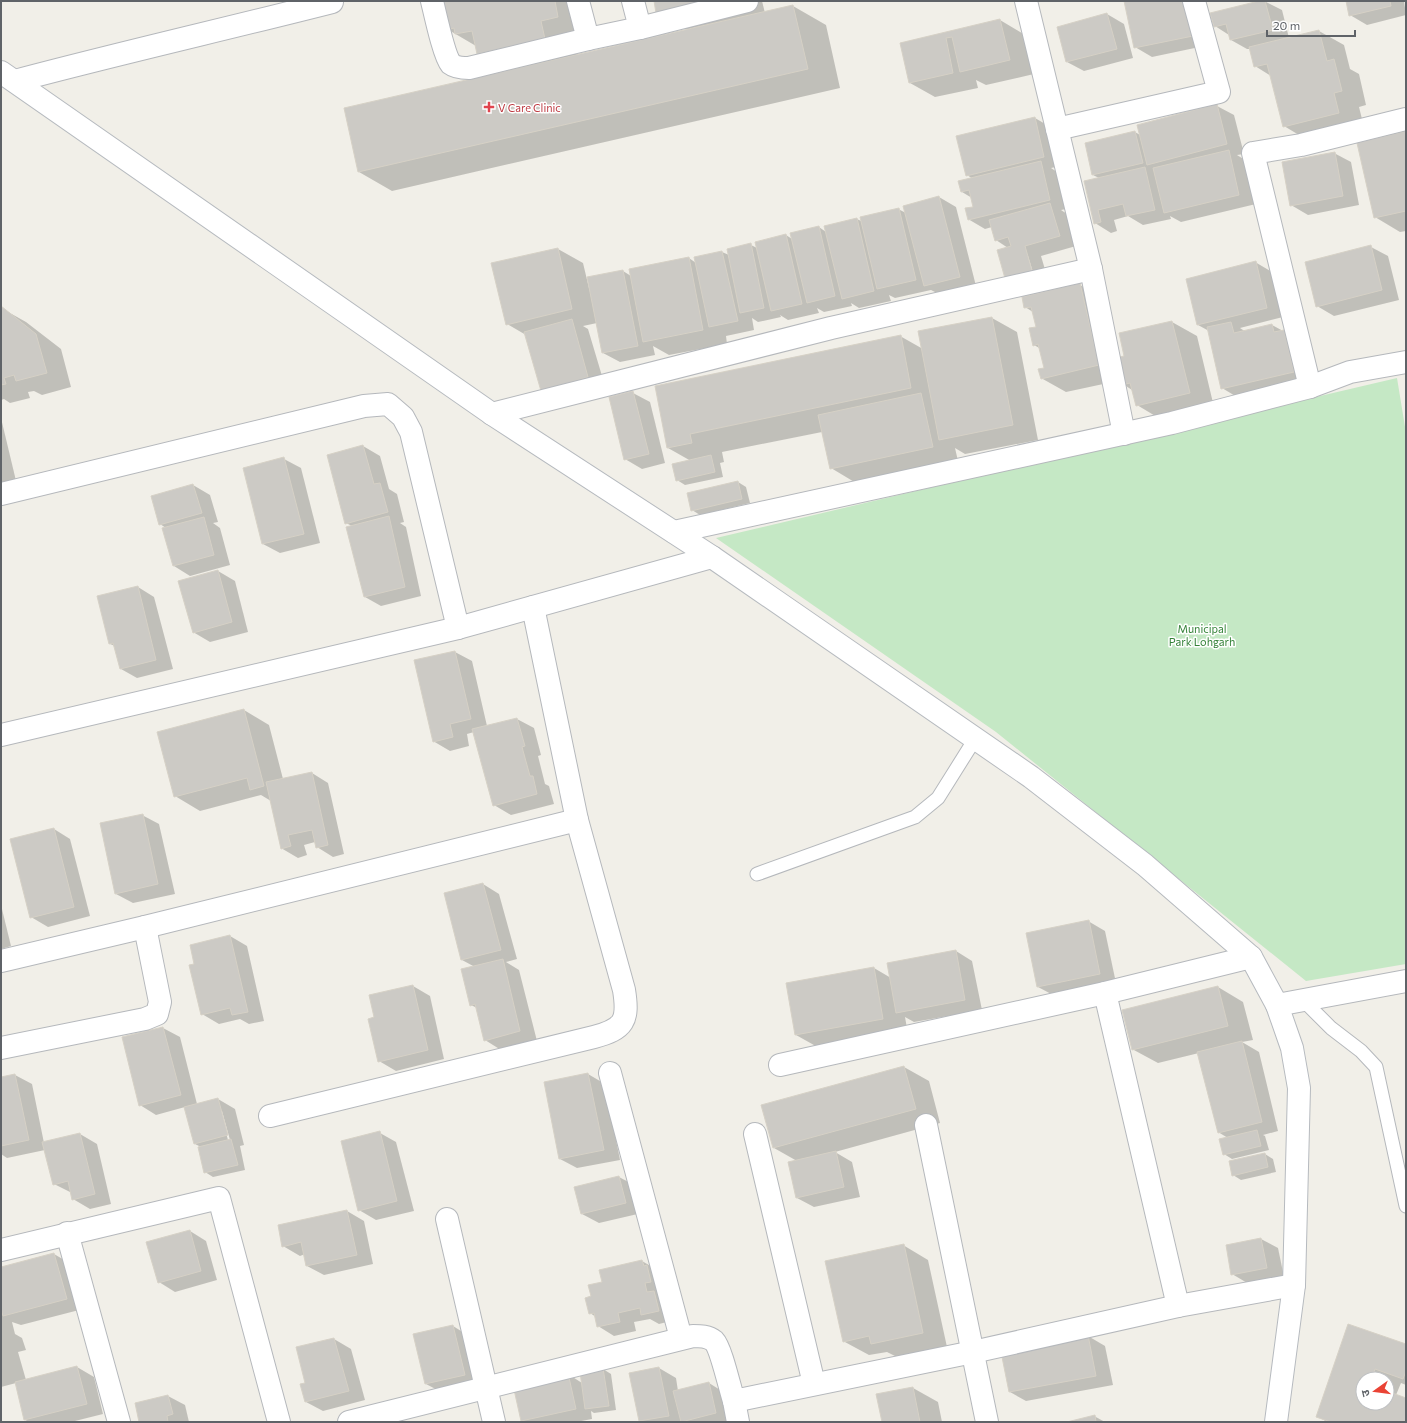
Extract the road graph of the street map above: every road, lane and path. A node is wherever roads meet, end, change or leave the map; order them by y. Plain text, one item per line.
1 (432, 1) edge
2 (578, 1) edge
3 (633, 1) edge
4 (747, 1) edge
5 (1026, 1) edge
6 (1194, 1) edge
7 (332, 2) dead end
8 (640, 28) junction
9 (588, 39) junction
10 (8, 77) edge
11 (1406, 118) edge
12 (1057, 129) junction
13 (1091, 269) junction
14 (1406, 362) edge
15 (1310, 387) junction
16 (492, 414) junction
17 (1124, 434) junction
18 (1, 494) edge
19 (674, 532) junction
20 (712, 557) junction
21 (533, 607) junction
22 (458, 628) junction
23 (1, 735) edge
24 (975, 739) junction
25 (577, 820) junction
26 (757, 874) dead end
27 (144, 927) junction
28 (1251, 958) junction
29 (1, 961) edge
30 (1406, 981) edge
31 (1105, 993) junction
32 (1303, 1000) junction
33 (1277, 1005) junction
34 (1, 1048) edge
35 (780, 1065) dead end
36 (610, 1073) dead end
37 (270, 1116) dead end
38 (926, 1125) dead end
39 (755, 1134) dead end
40 (1406, 1206) edge
41 (447, 1219) dead end
42 (67, 1234) junction
43 (1, 1250) edge
44 (1294, 1285) junction
45 (1178, 1306) junction
46 (681, 1338) junction
47 (973, 1352) junction
48 (814, 1384) junction
49 (486, 1387) junction
50 (734, 1401) junction
51 (119, 1422) edge
52 (279, 1422) edge
53 (349, 1422) edge
54 (494, 1422) edge
55 (738, 1422) edge
56 (987, 1422) edge
57 (1276, 1422) edge

1 - 9 street
2 - 9 street
3 - 8 street
4 - 8 street
5 - 12 street
6 - 12 street
7 - 10 street
8 - 9 street
10 - 16 street
11 - 15 street
12 - 13 street
13 - 16 street
13 - 17 street
14 - 15 street
15 - 17 street
16 - 19 street
17 - 19 street
18 - 22 street
19 - 20 street
20 - 21 street
20 - 24 street
21 - 22 street
21 - 25 street
22 - 23 street
24 - 26 lane
24 - 28 street
25 - 27 street
25 - 37 street
27 - 29 street
27 - 34 street
28 - 31 street
28 - 33 street
30 - 32 street
31 - 35 street
31 - 45 street
32 - 33 street
32 - 40 lane
33 - 44 street
36 - 46 street
38 - 47 street
39 - 48 street
41 - 49 street
42 - 43 street
42 - 51 street
42 - 52 street
44 - 45 street
44 - 57 street
45 - 47 street
46 - 49 street
46 - 50 street
47 - 48 street
47 - 56 street
48 - 50 street
49 - 53 street
49 - 54 street
50 - 55 street

